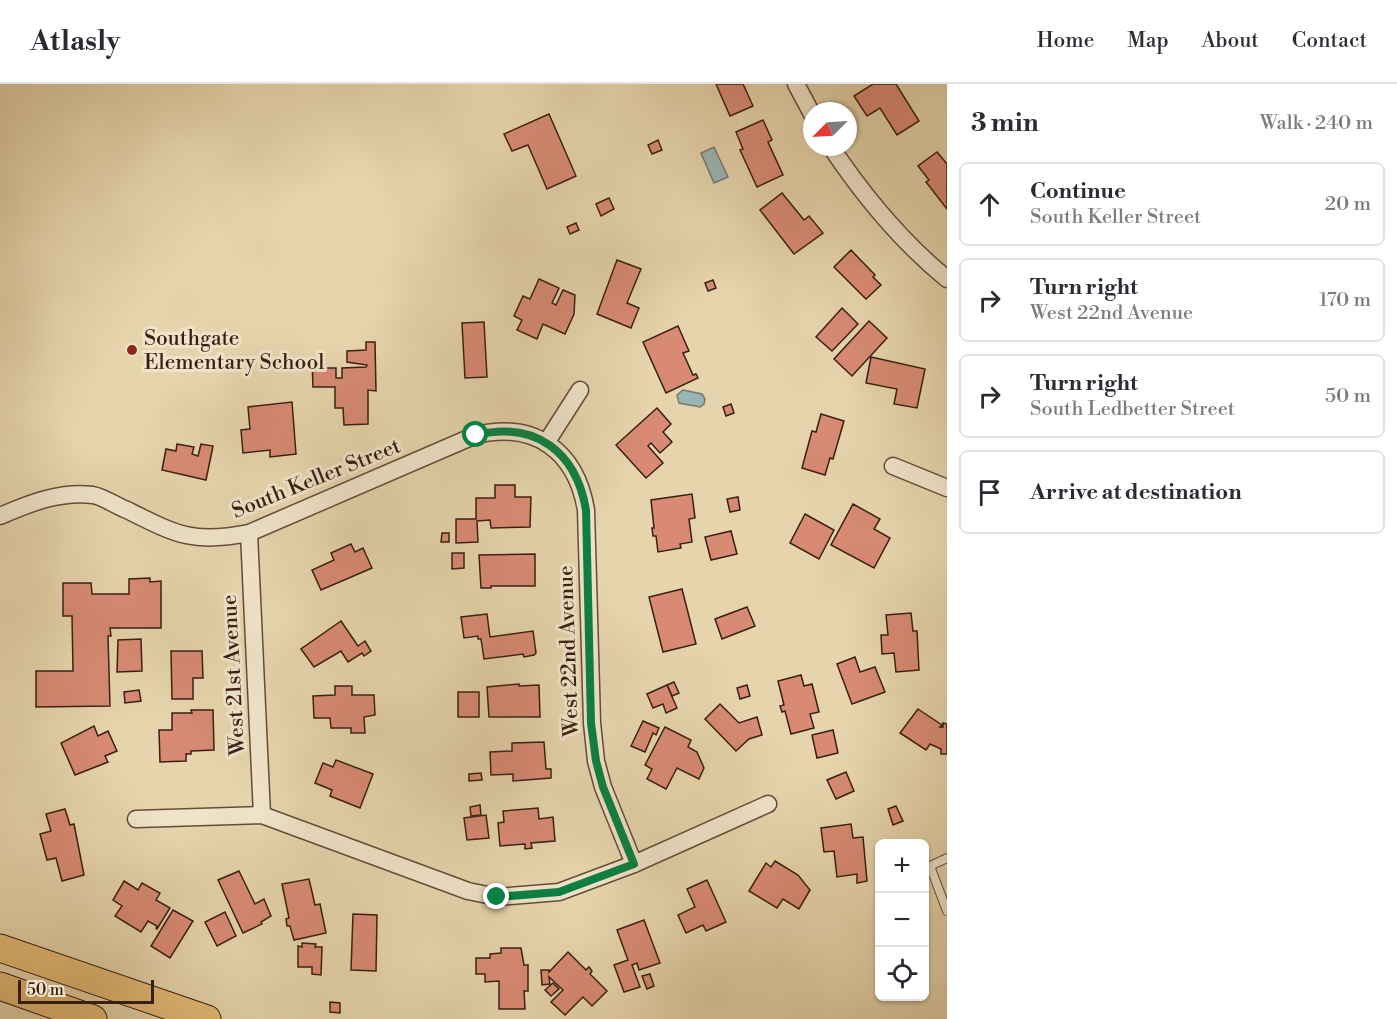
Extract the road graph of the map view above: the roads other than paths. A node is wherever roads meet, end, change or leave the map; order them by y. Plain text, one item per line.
1 (796, 84) edge
2 (806, 102) edge
3 (837, 156) edge
4 (947, 279) edge
5 (580, 390) dead end
6 (546, 443) junction
7 (893, 466) dead end
8 (947, 488) edge
9 (0, 516) edge
10 (249, 533) junction
11 (768, 804) dead end
12 (262, 815) junction
13 (136, 819) dead end
14 (947, 858) edge
15 (634, 864) junction
16 (947, 911) edge
17 (0, 948) edge
18 (0, 986) edge
19 (93, 1019) edge
20 (207, 1019) edge

1 - 2 street
3 - 4 street
5 - 6 street
6 - 10 street, South Keller Street
6 - 15 street, West 22nd Avenue
7 - 8 street
9 - 10 street, South Keller Street
10 - 12 street, West 21st Avenue
11 - 15 street
12 - 13 street
12 - 15 street
14 - 16 lane
17 - 20 highway
18 - 19 highway

